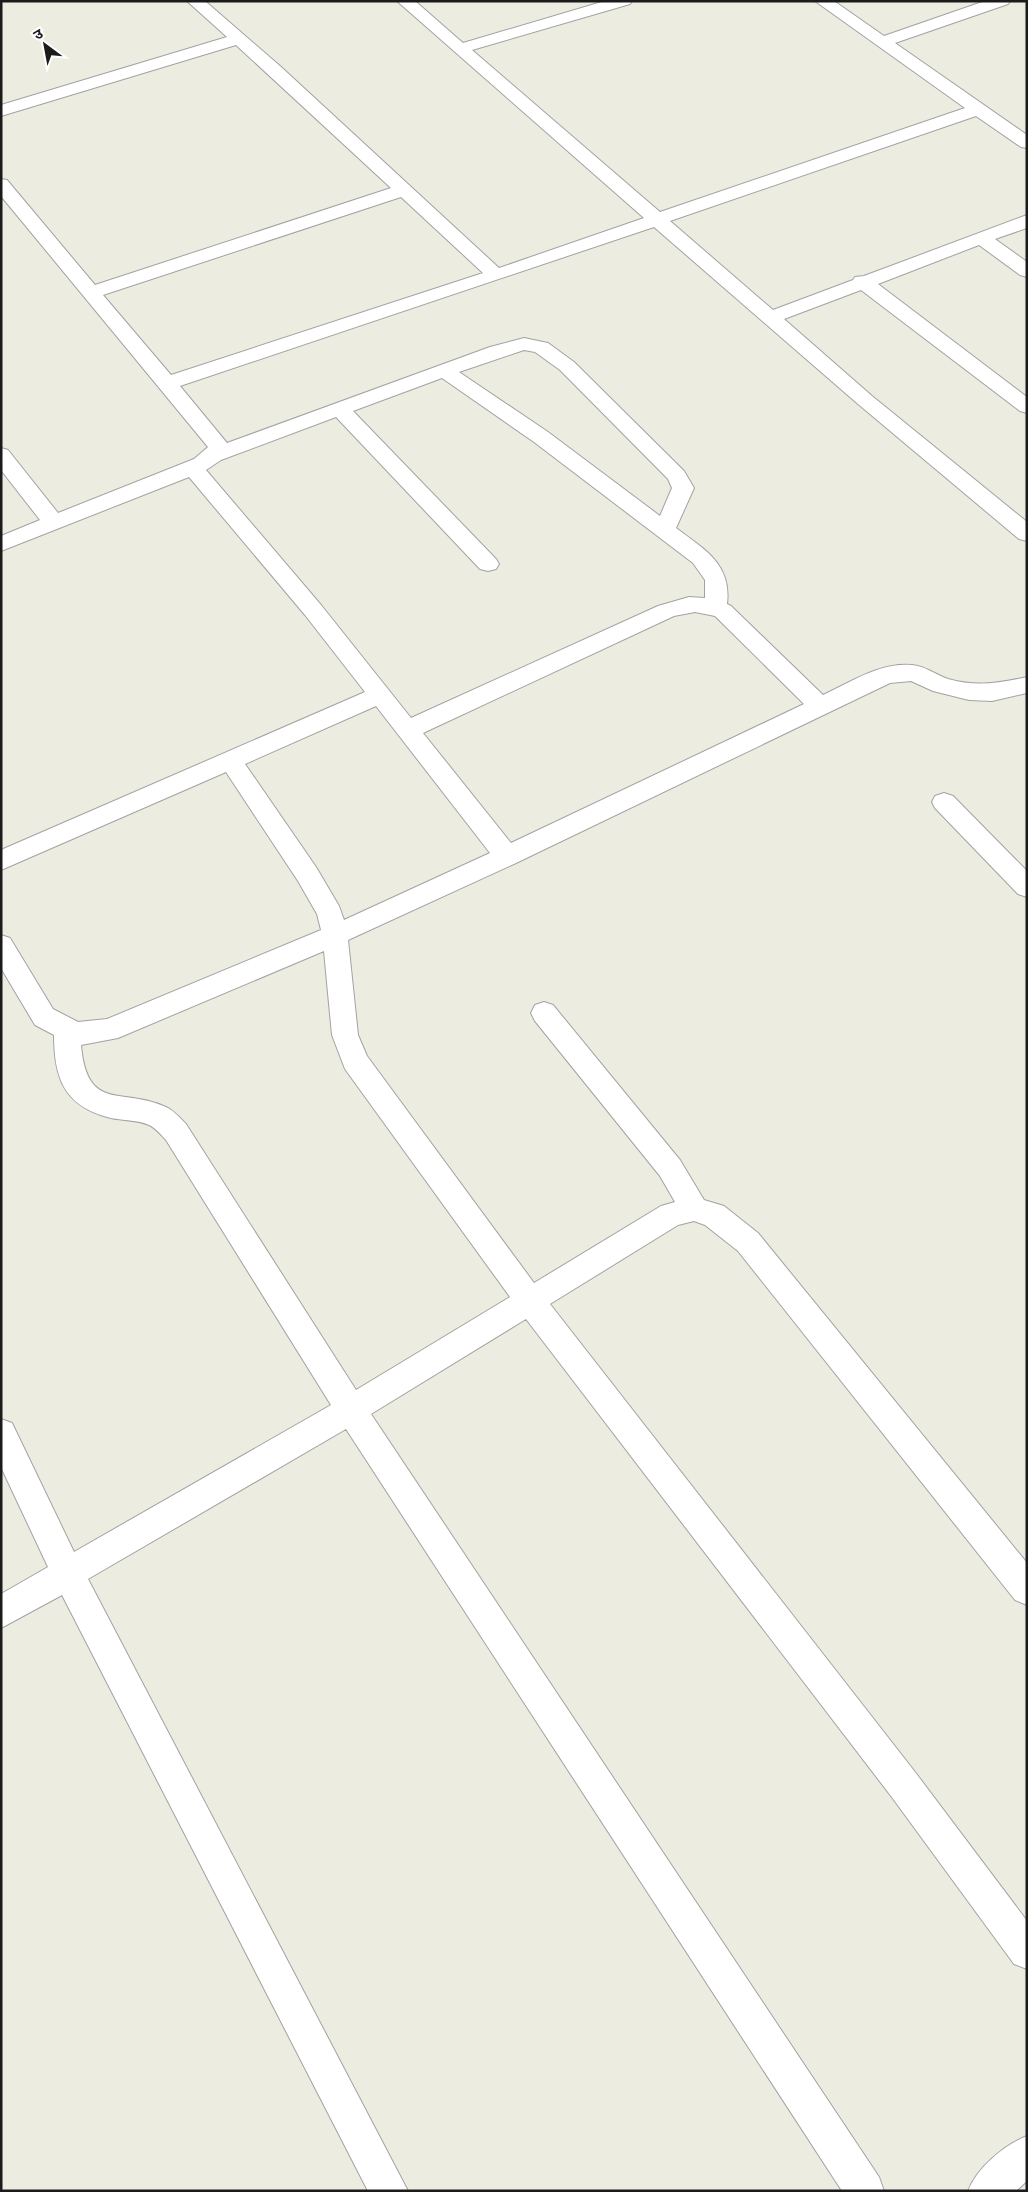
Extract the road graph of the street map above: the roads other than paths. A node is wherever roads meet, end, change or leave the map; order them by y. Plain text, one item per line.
1 (195, 1) edge
2 (405, 1) edge
3 (624, 1) edge
4 (823, 1) edge
5 (1002, 1) edge
6 (238, 39) junction
7 (882, 42) junction
8 (459, 49) junction
9 (978, 109) junction
10 (1, 111) edge
11 (1027, 143) edge
12 (1, 184) edge
13 (404, 190) junction
14 (655, 219) junction
15 (1027, 221) edge
16 (981, 238) junction
17 (1027, 271) edge
18 (496, 275) junction
19 (862, 281) junction
20 (92, 292) junction
21 (769, 318) junction
22 (445, 371) junction
23 (167, 383) junction
24 (1027, 408) edge
25 (341, 410) junction
26 (1, 455) edge
27 (214, 456) junction
28 (193, 468) junction
29 (54, 524) junction
30 (663, 530) junction
31 (1027, 534) edge
32 (1, 544) edge
33 (488, 564) dead end
34 (714, 608) junction
35 (1027, 685) edge
36 (379, 695) junction
37 (821, 707) junction
38 (407, 730) junction
39 (230, 760) junction
40 (944, 802) dead end
41 (507, 856) junction
42 (1, 861) edge
43 (1027, 886) edge
44 (334, 935) junction
45 (1, 945) edge
46 (544, 1013) dead end
47 (67, 1028) junction
48 (694, 1209) junction
49 (529, 1300) junction
50 (351, 1410) junction
51 (1, 1433) edge
52 (68, 1574) junction
53 (1027, 1589) edge
54 (1, 1612) edge
55 (1027, 1951) edge
56 (1027, 2155) edge
57 (389, 2191) edge
58 (866, 2191) edge
59 (987, 2191) edge

1 - 6 street
2 - 8 street
3 - 8 street
4 - 7 street
5 - 7 street
6 - 10 street
6 - 13 street
7 - 9 street
8 - 14 street
9 - 11 street
9 - 14 street
12 - 20 street
13 - 18 street
13 - 20 street
14 - 18 street
14 - 21 street
15 - 16 street
16 - 17 street
16 - 19 street
18 - 23 street
19 - 21 street
19 - 24 street
20 - 23 street
21 - 31 street
22 - 25 street
22 - 30 street
22 - 30 street
23 - 27 street
25 - 27 street
25 - 33 street
26 - 29 street
27 - 28 street
28 - 29 street
28 - 36 street
29 - 32 street
30 - 34 street
34 - 37 street
34 - 38 street
35 - 37 street
36 - 38 street
36 - 39 street
37 - 41 street
38 - 41 street
39 - 42 street
39 - 44 street
40 - 43 street
41 - 44 street
44 - 47 street
44 - 49 street
45 - 47 street
46 - 48 street
47 - 50 street
48 - 49 street
48 - 53 street
49 - 50 street
49 - 55 street
50 - 52 street
50 - 58 street
51 - 52 street
52 - 54 street
52 - 57 street
56 - 59 street

